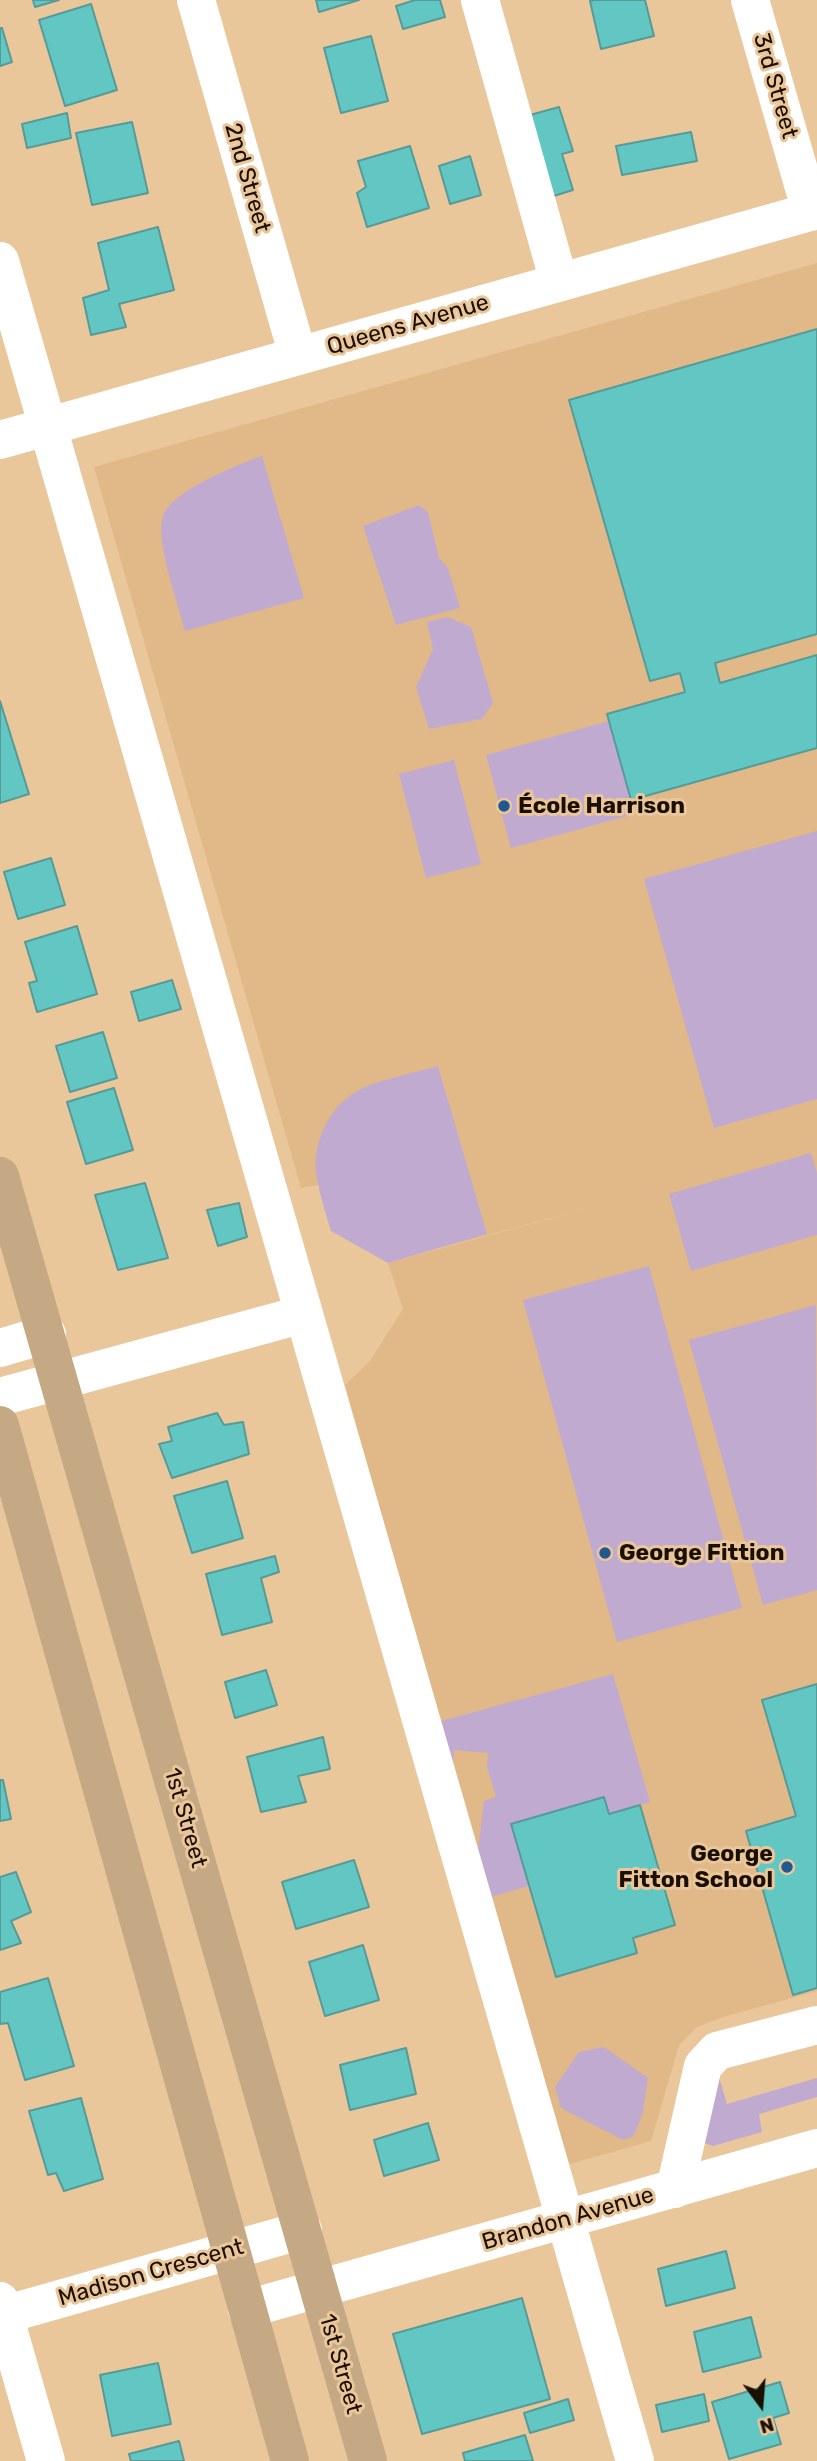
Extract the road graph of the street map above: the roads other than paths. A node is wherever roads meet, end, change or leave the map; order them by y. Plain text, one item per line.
1 (196, 0) edge
2 (480, 0) edge
3 (751, 0) edge
4 (814, 211) edge
5 (0, 261) edge
6 (559, 282) junction
7 (298, 356) junction
8 (48, 428) junction
9 (0, 440) edge
10 (0, 1176) edge
11 (304, 1314) junction
12 (47, 1334) junction
13 (0, 1348) edge
14 (60, 1380) junction
15 (0, 1397) edge
16 (0, 1425) edge
17 (817, 2025) edge
18 (815, 2155) edge
19 (675, 2189) junction
20 (565, 2221) junction
21 (303, 2230) junction
22 (230, 2250) junction
23 (319, 2288) junction
24 (247, 2309) junction
25 (1, 2311) edge
26 (46, 2461) edge
27 (290, 2461) edge
28 (368, 2461) edge
29 (635, 2461) edge

1 - 7 street, 2nd Street
2 - 6 street
3 - 4 street, 3rd Street
4 - 6 street, Queens Avenue
5 - 8 street
6 - 7 street, Queens Avenue
7 - 8 street, Queens Avenue
8 - 9 street, Queens Avenue
8 - 11 street
10 - 12 main road, 1st Street
11 - 14 street
11 - 20 street
12 - 13 street
12 - 14 main road, 1st Street
14 - 15 street
14 - 21 main road, 1st Street
16 - 22 main road
17 - 19 street
18 - 19 street, Brandon Avenue
19 - 20 street, Brandon Avenue
20 - 23 street, Brandon Avenue
20 - 29 street
21 - 22 street, Madison Crescent
21 - 23 main road, 1st Street
22 - 24 main road
22 - 25 street, Madison Crescent
23 - 24 street, Brandon Avenue
23 - 28 main road, 1st Street
24 - 27 main road
25 - 26 street

